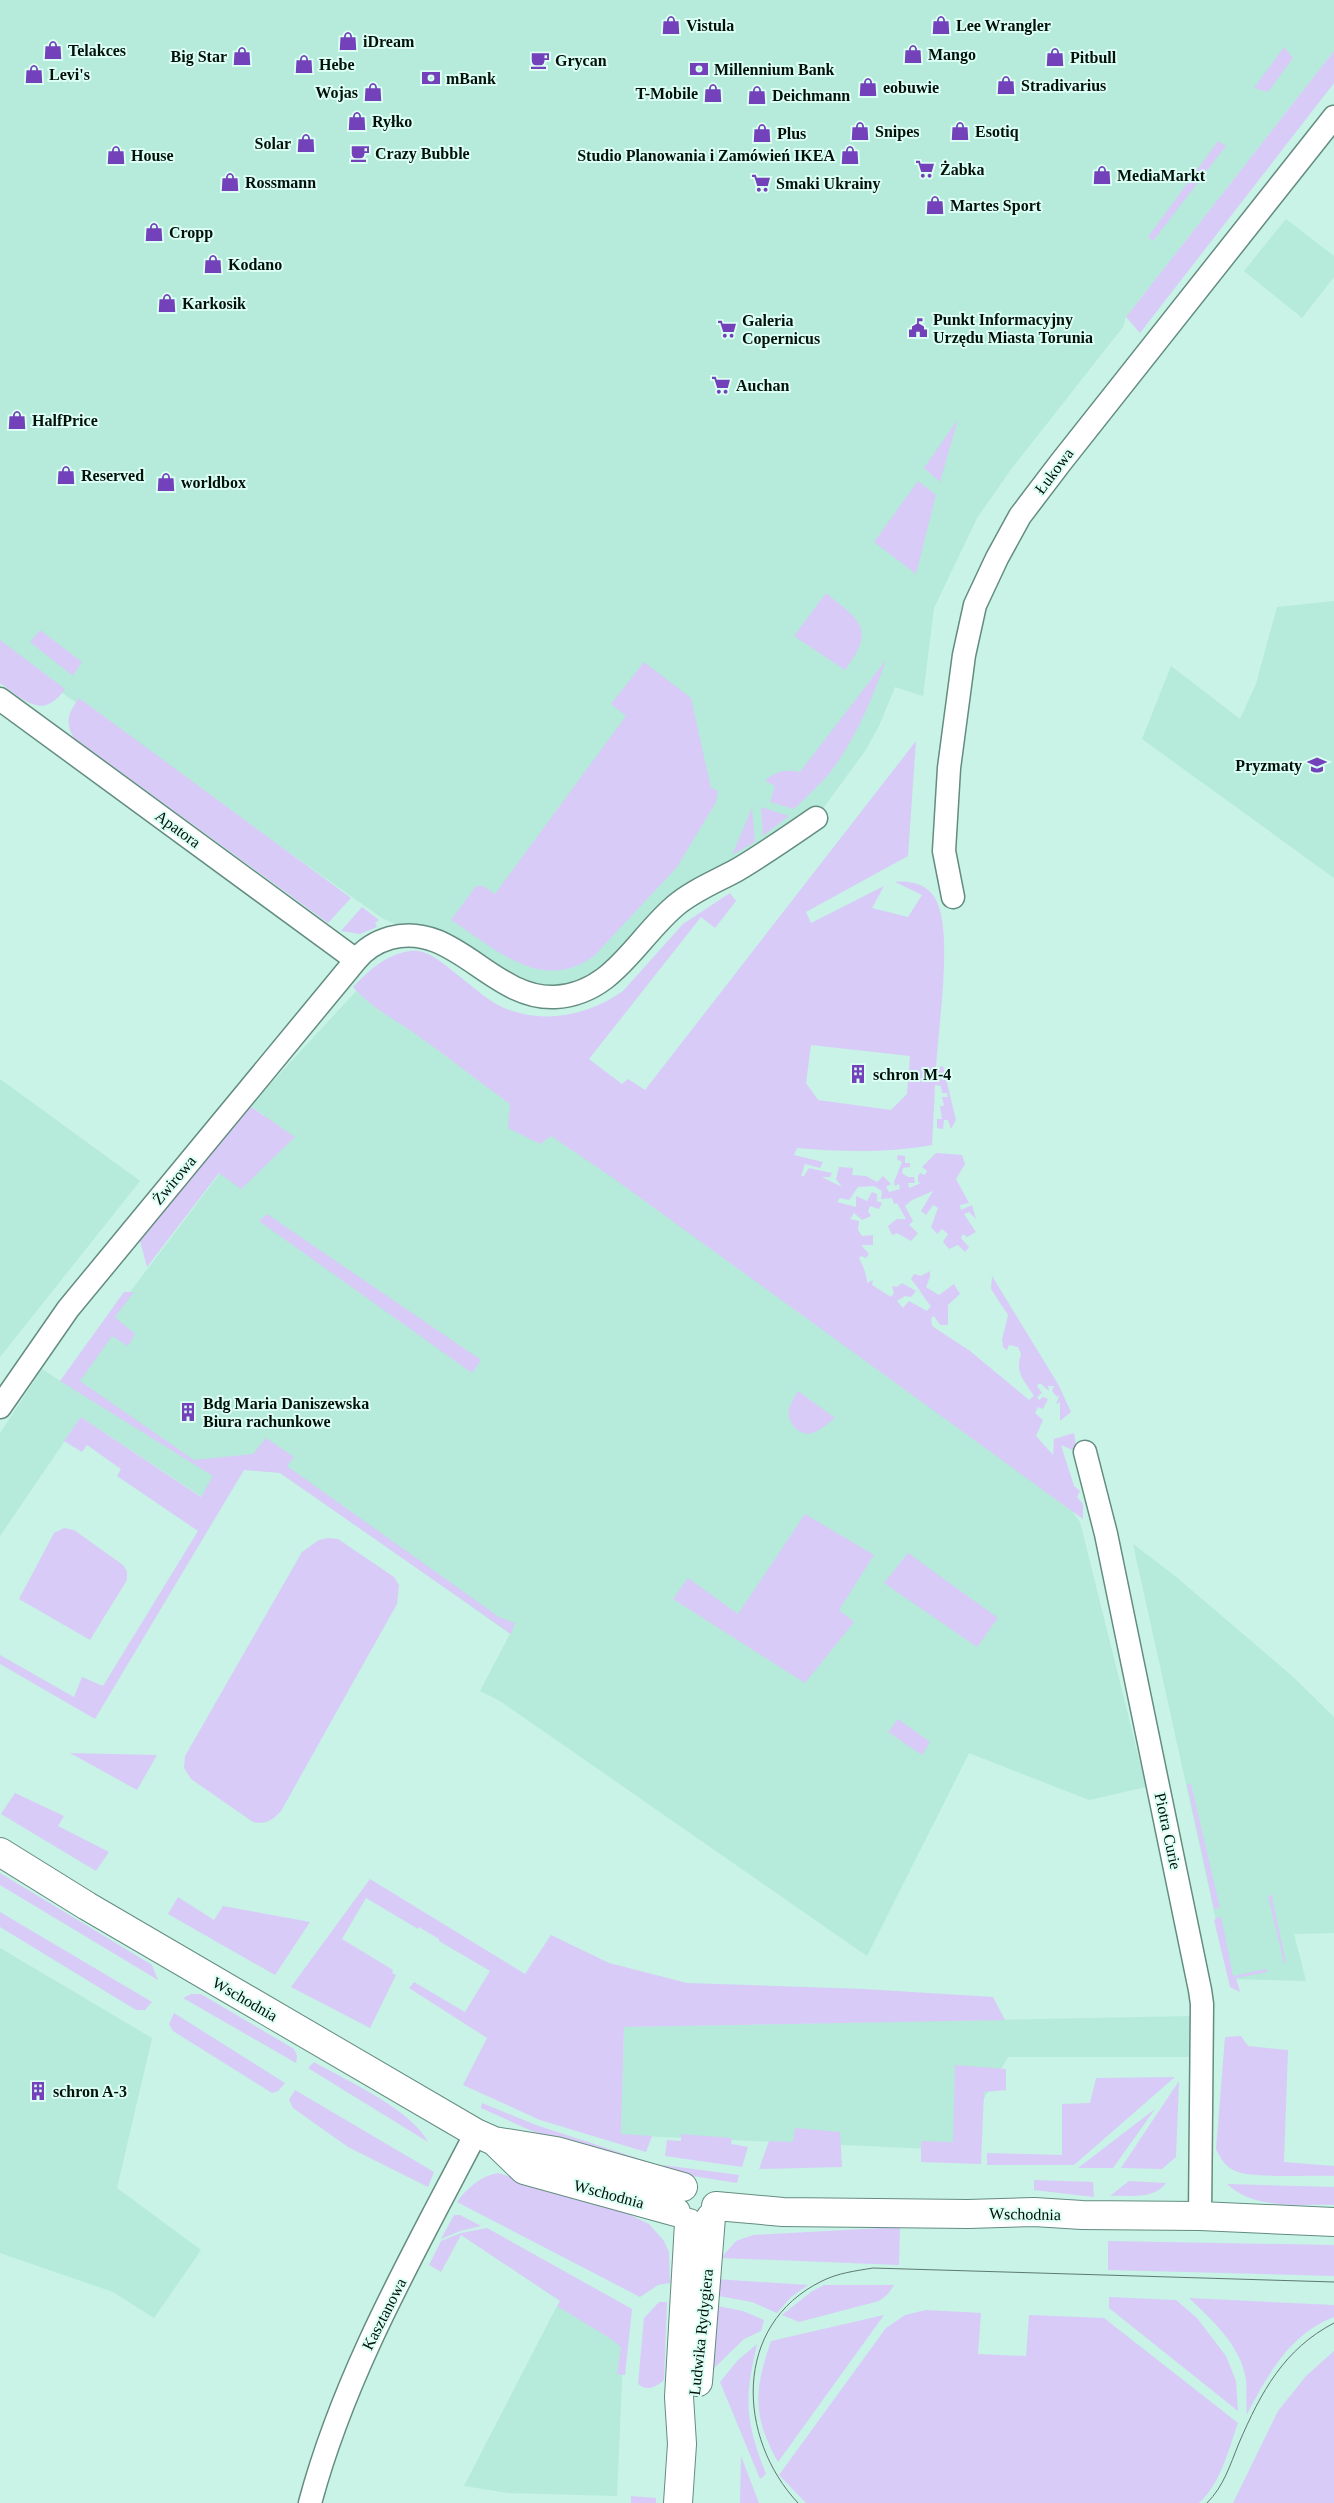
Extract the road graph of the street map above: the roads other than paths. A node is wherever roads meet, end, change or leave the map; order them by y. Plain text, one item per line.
1 (1334, 117) edge
2 (0, 698) edge
3 (816, 818) dead end
4 (953, 897) dead end
5 (356, 960) junction
6 (0, 1407) edge
7 (1084, 1452) dead end
8 (0, 1852) edge
9 (485, 2137) junction
10 (695, 2209) junction
11 (1200, 2216) junction
12 (1334, 2222) edge
13 (310, 2503) edge
14 (678, 2503) edge

1 - 4 street, Łukowa
2 - 5 street, Apatora
3 - 5 street, Żwirowa
5 - 6 street, Żwirowa
7 - 11 street, Piotra Curie
8 - 9 street, Wschodnia
9 - 10 street, Wschodnia
9 - 13 street, Kasztanowa
10 - 11 street, Wschodnia
10 - 14 street, Ludwika Rydygiera
11 - 12 street, Wschodnia

